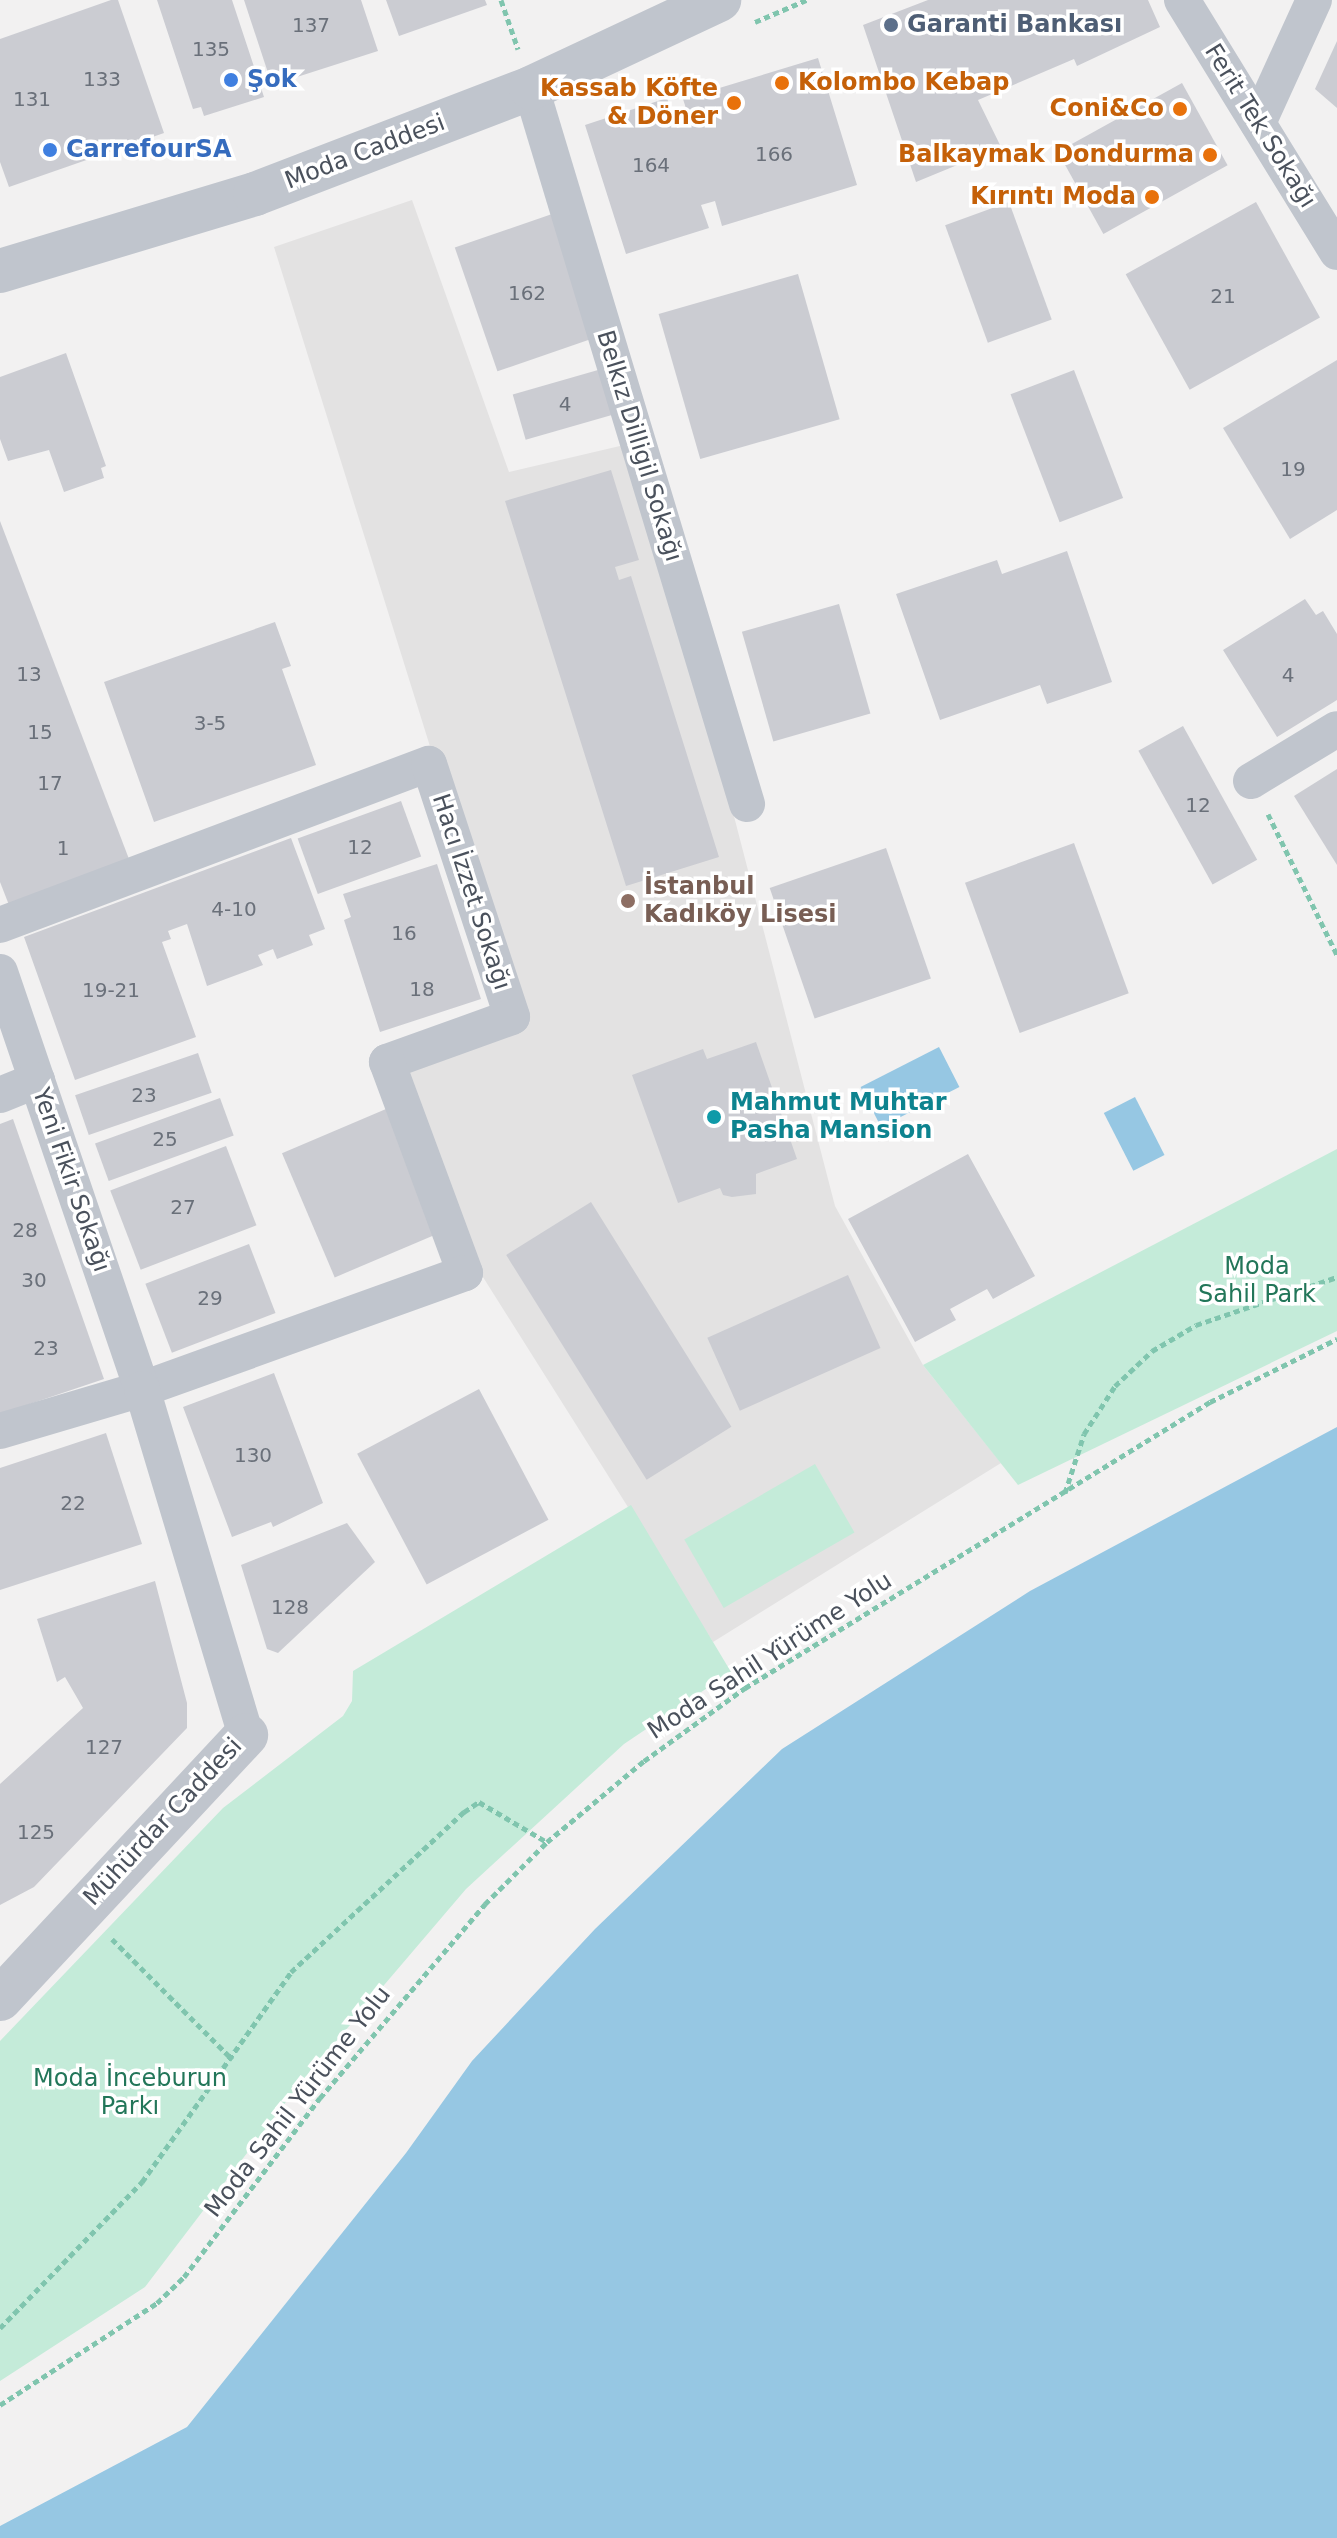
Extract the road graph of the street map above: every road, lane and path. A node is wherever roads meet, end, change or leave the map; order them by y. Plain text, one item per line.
1 (719, 0) edge
2 (1182, 0) edge
3 (1314, 0) edge
4 (531, 88) junction
5 (1258, 123) junction
6 (1337, 252) edge
7 (0, 271) edge
8 (1337, 729) edge
9 (1251, 781) joint
10 (747, 804) dead end
11 (0, 925) edge
12 (1337, 955) edge
13 (0, 972) edge
14 (37, 1080) junction
15 (0, 1095) edge
16 (1337, 1277) edge
17 (1337, 1339) edge
18 (142, 1389) junction
19 (0, 1431) edge
20 (1065, 1493) junction
21 (246, 1735) joint
22 (547, 1842) junction
23 (99, 1927) dead end
24 (0, 1999) edge
25 (232, 2059) junction
26 (0, 2328) edge
27 (0, 2405) edge

1 - 4 street, Moda Caddesi
2 - 5 street, Ferit Tek Sokağı
3 - 5 street
4 - 7 street, Moda Caddesi
4 - 10 street, Belkız Dilligil Sokağı
5 - 6 street, Ferit Tek Sokağı
8 - 9 street
9 - 12 path
11 - 18 street, Hacı İzzet Sokağı
13 - 14 street, Yeni Fikir Sokağı
14 - 15 street
14 - 18 street, Yeni Fikir Sokağı
16 - 20 path
17 - 20 path, Moda Sahil Yürüme Yolu
18 - 19 street
18 - 21 street, Mühürdar Caddesi
20 - 22 path, Moda Sahil Yürüme Yolu
21 - 24 street, Mühürdar Caddesi
22 - 25 path
22 - 27 path, Moda Sahil Yürüme Yolu
23 - 25 path
25 - 26 path

